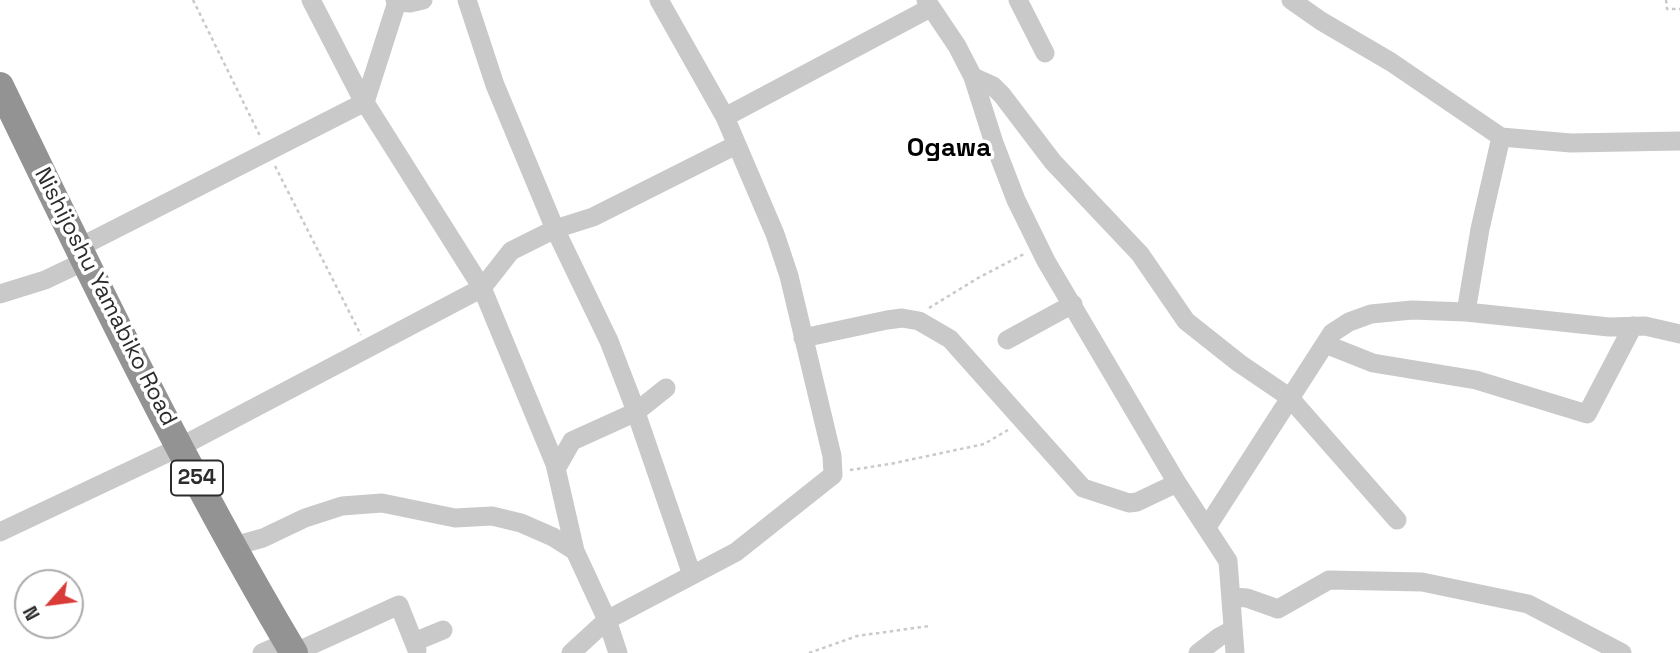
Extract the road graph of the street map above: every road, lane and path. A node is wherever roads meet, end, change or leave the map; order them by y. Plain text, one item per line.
1 (193, 0) edge
2 (311, 0) edge
3 (423, 0) edge
4 (467, 0) edge
5 (659, 0) edge
6 (1018, 0) edge
7 (1291, 0) edge
8 (1666, 0) edge
9 (396, 1) edge
10 (928, 4) edge
11 (1680, 9) edge
12 (1045, 53) dead end
13 (973, 76) junction
14 (0, 86) edge
15 (365, 102) junction
16 (725, 117) junction
17 (1501, 137) junction
18 (1680, 141) edge
19 (736, 145) junction
20 (268, 153) junction
21 (555, 229) junction
22 (1039, 246) junction
23 (82, 255) junction
24 (482, 288) junction
25 (0, 293) edge
26 (1073, 304) junction
27 (1466, 312) junction
28 (914, 320) junction
29 (1633, 326) junction
30 (1680, 334) edge
31 (803, 338) junction
32 (1007, 340) dead end
33 (1325, 344) junction
34 (368, 348) junction
35 (666, 388) dead end
36 (1289, 397) junction
37 (636, 411) junction
38 (1023, 421) junction
39 (180, 447) junction
40 (556, 469) junction
41 (833, 469) junction
42 (1177, 483) junction
43 (1397, 520) dead end
44 (1208, 527) junction
45 (0, 533) edge
46 (234, 546) junction
47 (575, 551) junction
48 (692, 575) junction
49 (1231, 597) junction
50 (607, 620) junction
51 (929, 626) dead end
52 (443, 630) dead end
53 (1232, 630) junction
54 (284, 650) edge
55 (571, 653) edge
56 (618, 653) edge
57 (809, 653) edge
58 (1198, 653) edge
59 (1235, 653) edge
60 (1622, 653) edge

1 - 20 path
2 - 15 street
3 - 9 street
4 - 21 street
5 - 16 street
6 - 12 street
7 - 17 street
8 - 11 path
9 - 15 street
10 - 13 street
10 - 16 street
13 - 22 street
13 - 36 street
14 - 23 highway, Nishijoshu Yamabiko Road / 254
15 - 20 street
15 - 24 street
16 - 19 street
17 - 18 street
17 - 27 street
19 - 21 street
19 - 31 street
20 - 23 street
20 - 34 path
21 - 24 street
21 - 37 street
22 - 26 street
22 - 28 path
23 - 25 street
23 - 39 highway, Nishijoshu Yamabiko Road / 254
24 - 34 street
24 - 40 street
26 - 32 street
26 - 42 street
27 - 29 street
27 - 33 street
28 - 31 street
28 - 38 street
29 - 30 street
29 - 33 street
31 - 41 street
33 - 36 street
34 - 39 street
35 - 37 street
36 - 43 street
36 - 44 street
37 - 40 street
37 - 48 street
38 - 41 path
38 - 42 street
39 - 45 street
39 - 46 highway, Nishijoshu Yamabiko Road / 254
40 - 47 street
41 - 48 street
42 - 44 street
44 - 49 street
46 - 47 street
46 - 54 highway, Nishijoshu Yamabiko Road / 254
47 - 50 street
48 - 50 street
49 - 53 street
49 - 60 street
50 - 55 street
50 - 56 street
51 - 57 path
52 - 54 street
53 - 58 street
53 - 59 street

